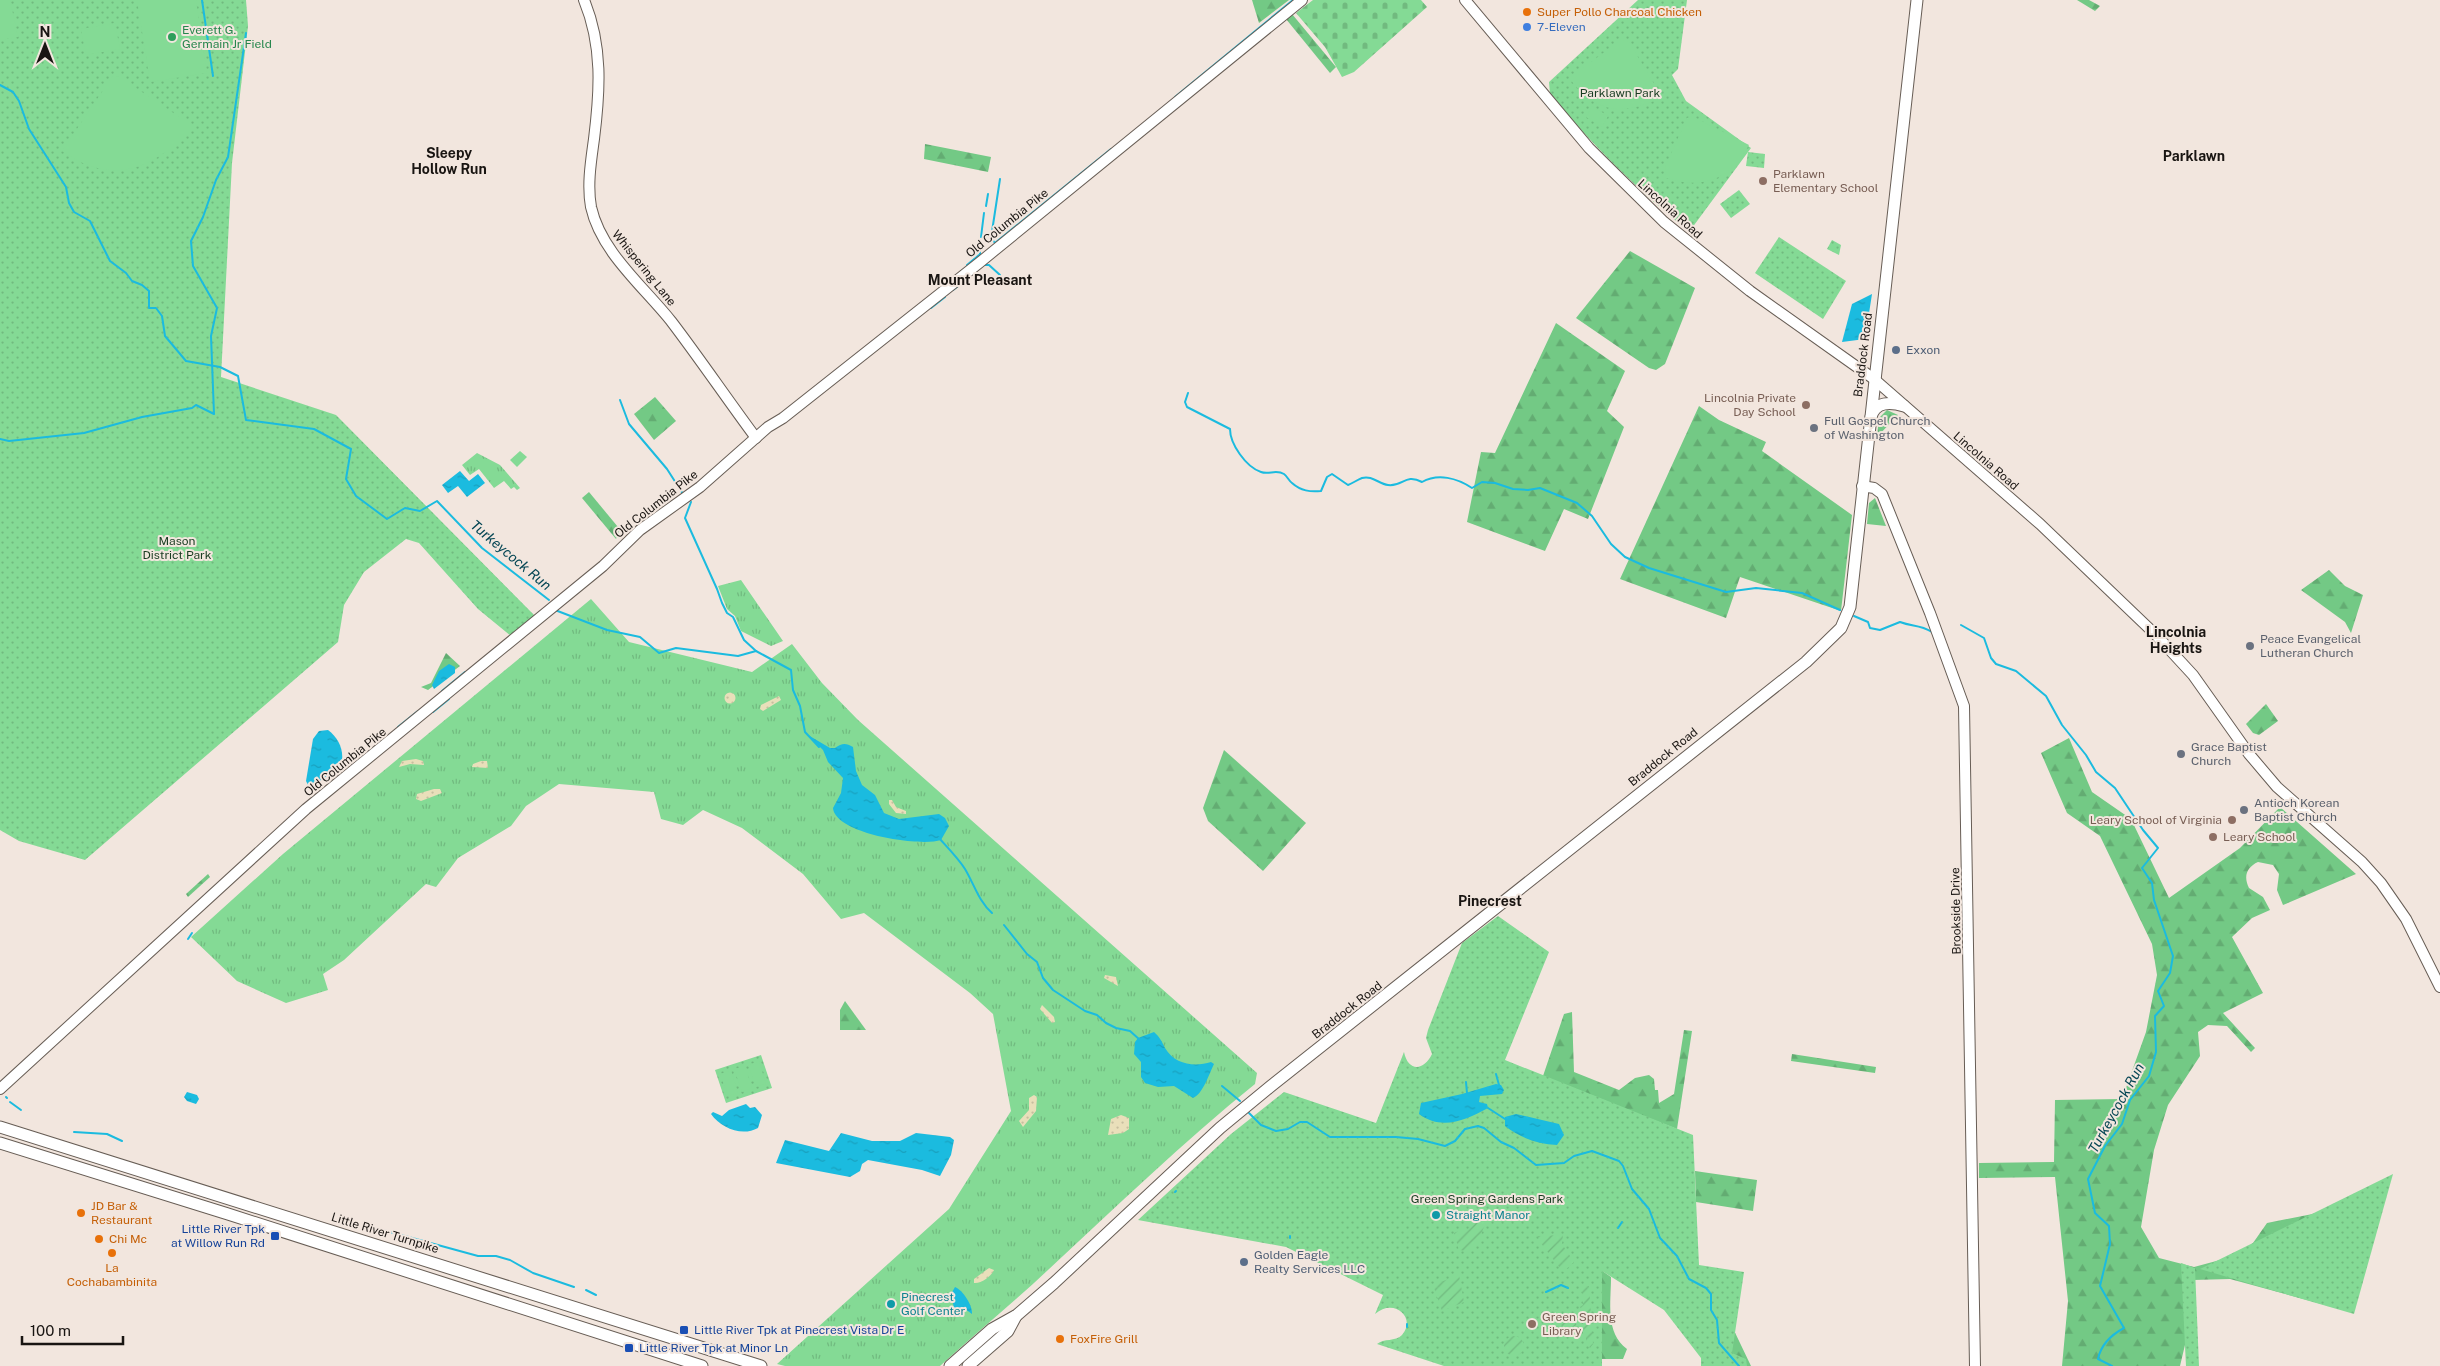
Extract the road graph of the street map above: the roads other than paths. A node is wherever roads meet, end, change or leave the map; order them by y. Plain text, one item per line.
1 (584, 0) edge
2 (1302, 0) edge
3 (1465, 0) edge
4 (1917, 0) edge
5 (1874, 379) junction
6 (1904, 406) junction
7 (1868, 426) junction
8 (756, 438) junction
9 (1862, 486) junction
10 (2440, 987) edge
11 (0, 1089) edge
12 (1, 1127) edge
13 (0, 1143) edge
14 (1017, 1314) junction
15 (702, 1366) edge
16 (761, 1366) edge
17 (950, 1366) edge
18 (968, 1366) edge
19 (1975, 1366) edge

1 - 8 street, Whispering Lane
2 - 8 street, Old Columbia Pike
3 - 5 street, Lincolnia Road
4 - 5 main road, Braddock Road
5 - 6 street, Lincolnia Road
5 - 7 main road, Braddock Road
6 - 7 main road
6 - 10 street, Lincolnia Road
7 - 9 main road, Braddock Road
8 - 11 street, Old Columbia Pike
9 - 14 main road, Braddock Road
9 - 19 street, Brookside Drive
12 - 16 main road, Little River Turnpike
13 - 15 main road
14 - 17 main road, Braddock Road
14 - 18 main road, Braddock Road

